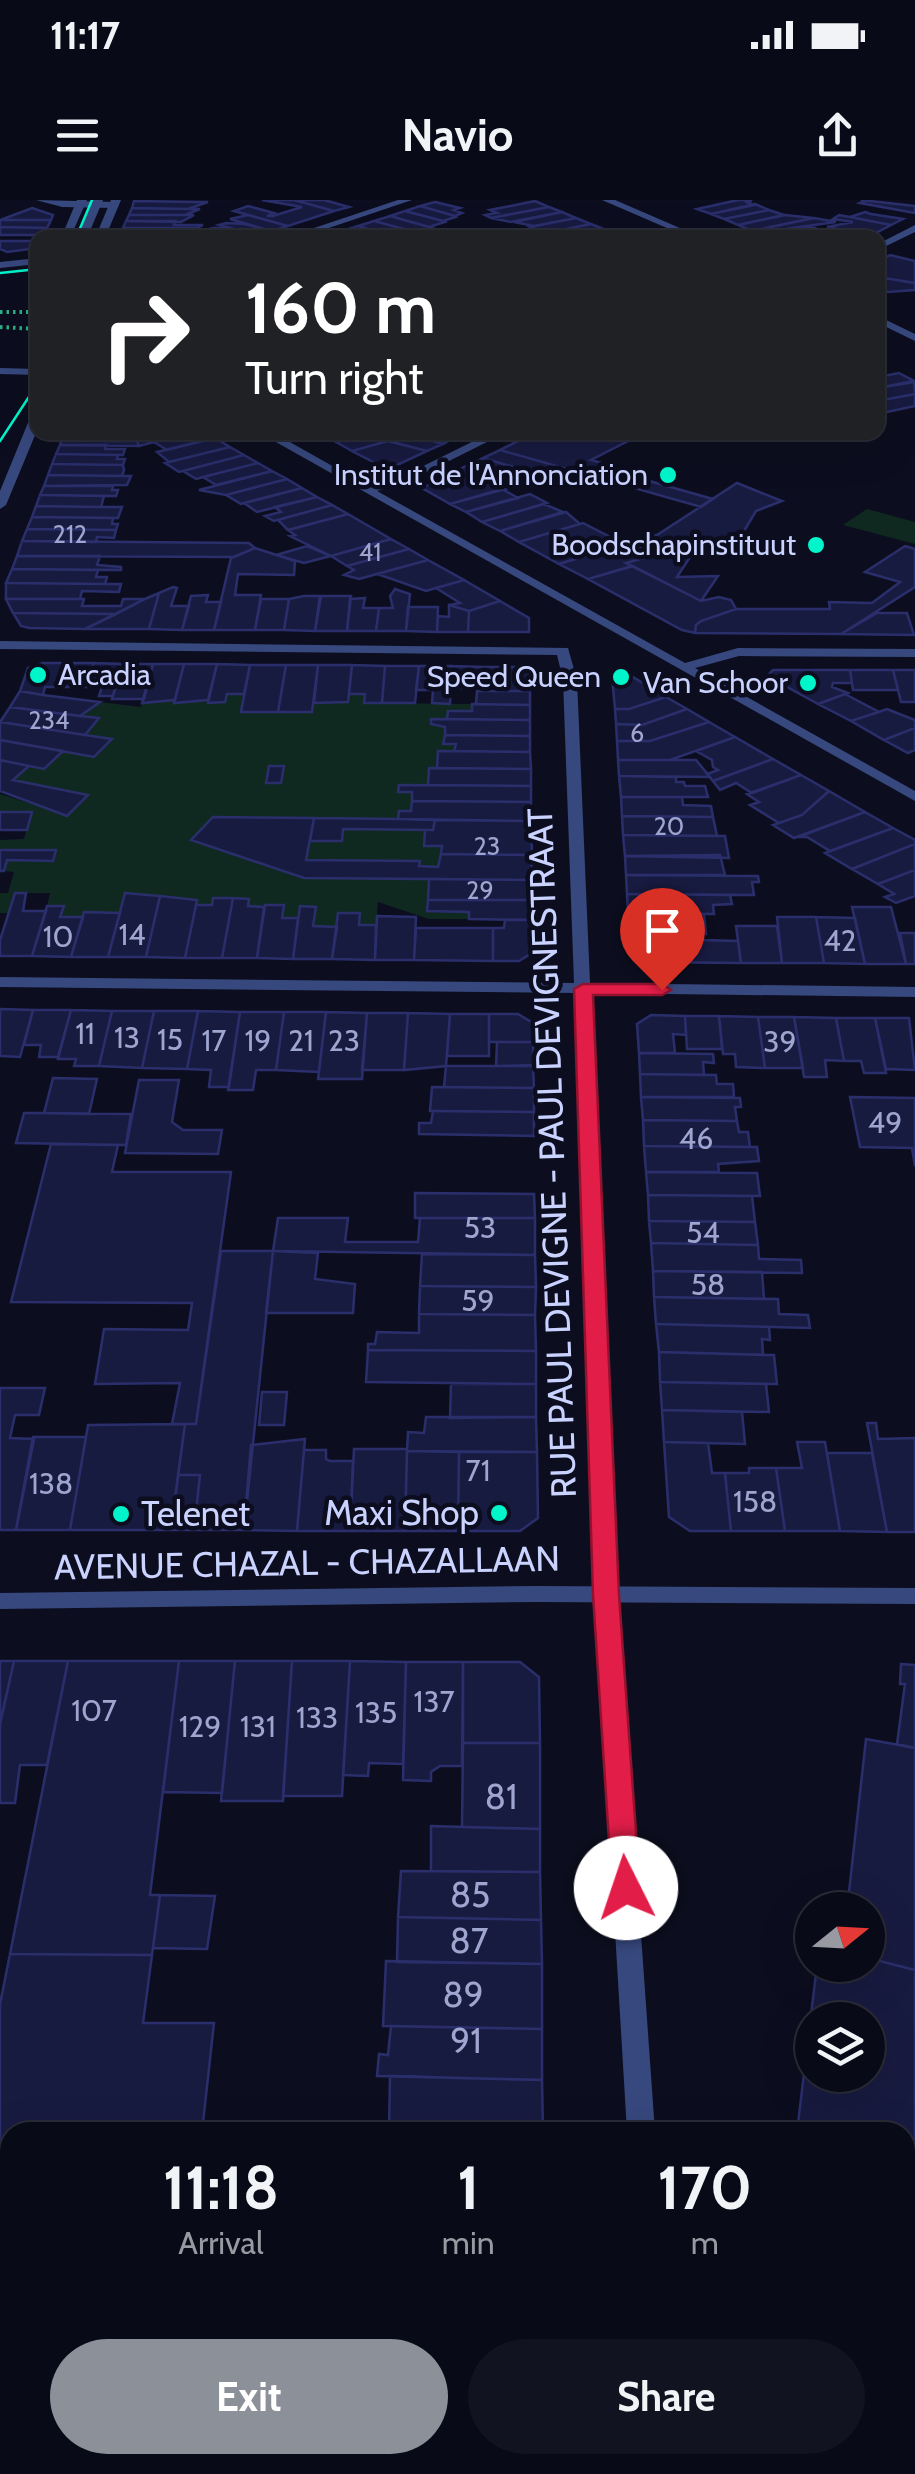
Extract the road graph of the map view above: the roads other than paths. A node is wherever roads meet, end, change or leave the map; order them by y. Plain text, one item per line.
1 (41, 200) edge
2 (407, 200) edge
3 (607, 200) edge
4 (80, 202) edge
5 (97, 202) edge
6 (115, 202) edge
7 (915, 228) edge
8 (68, 230) edge
9 (85, 230) edge
10 (103, 230) edge
11 (313, 230) edge
12 (679, 230) edge
13 (885, 243) edge
14 (30, 262) edge
15 (0, 265) edge
16 (885, 323) edge
17 (915, 338) edge
18 (0, 371) edge
19 (30, 372) edge
20 (30, 432) edge
21 (277, 440) edge
22 (486, 440) edge
23 (367, 490) junction
24 (0, 505) edge
25 (0, 645) edge
26 (915, 653) edge
27 (684, 667) junction
28 (915, 797) edge
29 (0, 982) edge
30 (583, 989) junction
31 (915, 992) edge
32 (606, 1595) junction
33 (915, 1596) edge
34 (0, 1600) edge
35 (640, 2122) edge

1 - 4 street
2 - 11 street
3 - 12 street
4 - 5 street
4 - 8 street
5 - 6 street
5 - 9 street
6 - 10 street
7 - 13 street
14 - 15 street
16 - 17 street
18 - 19 street
20 - 24 street
21 - 23 street
22 - 23 street
23 - 27 street
25 - 30 street, RUE PAUL DEVIGNE - PAUL DEVIGNESTRAAT
26 - 27 street
27 - 28 street
29 - 30 street
30 - 31 street
30 - 32 street, RUE PAUL DEVIGNE - PAUL DEVIGNESTRAAT
32 - 33 street, AVENUE CHAZAL - CHAZALLAAN
32 - 34 street, AVENUE CHAZAL - CHAZALLAAN
32 - 35 street, RUE PAUL DEVIGNE - PAUL DEVIGNESTRAAT

